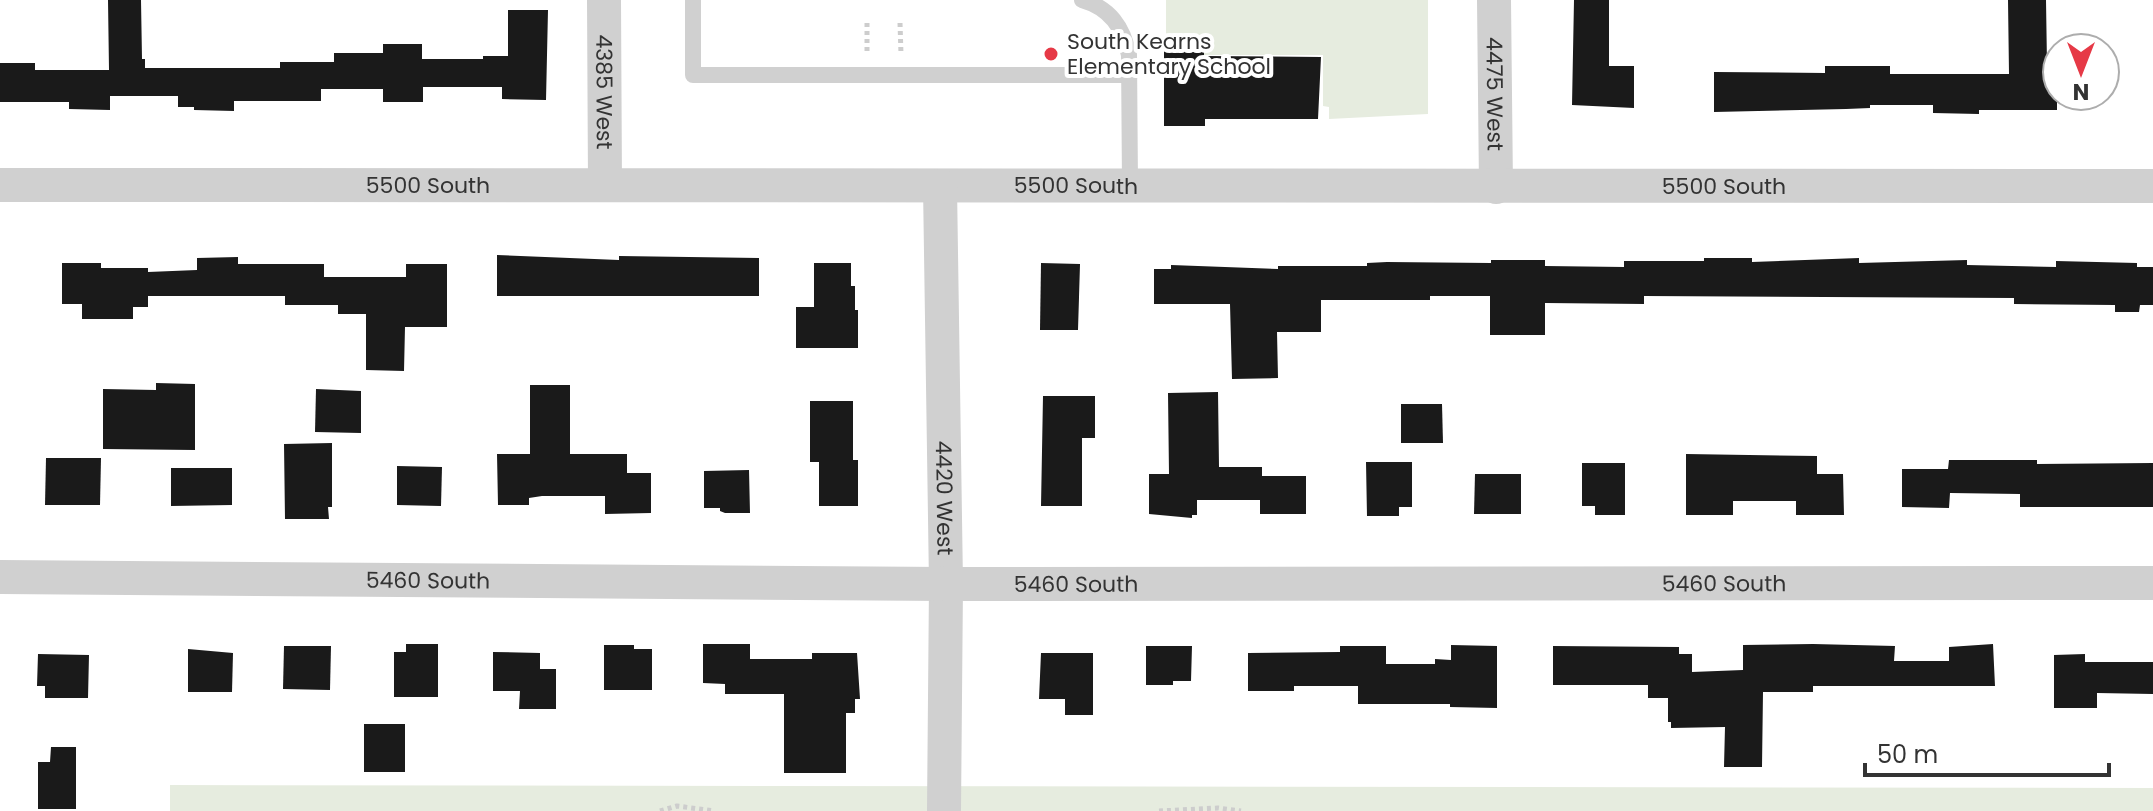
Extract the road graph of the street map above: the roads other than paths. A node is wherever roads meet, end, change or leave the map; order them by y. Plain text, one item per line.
1 (604, 0) edge
2 (693, 0) edge
3 (1082, 0) edge
4 (1494, 0) edge
5 (1130, 75) junction
6 (0, 185) edge
7 (605, 185) junction
8 (940, 186) junction
9 (1130, 186) junction
10 (2153, 186) edge
11 (1496, 187) junction
12 (0, 577) edge
13 (2153, 583) edge
14 (946, 584) junction
15 (944, 811) edge

1 - 7 street, 4385 West
2 - 5 lane
3 - 5 lane
4 - 11 street, 4475 West
5 - 9 lane
6 - 7 street, 5500 South
7 - 8 street, 5500 South
8 - 9 street, 5500 South
8 - 14 street, 4420 West
9 - 11 street, 5500 South
10 - 11 street, 5500 South
12 - 14 street, 5460 South
13 - 14 street, 5460 South
14 - 15 street, 4420 West

